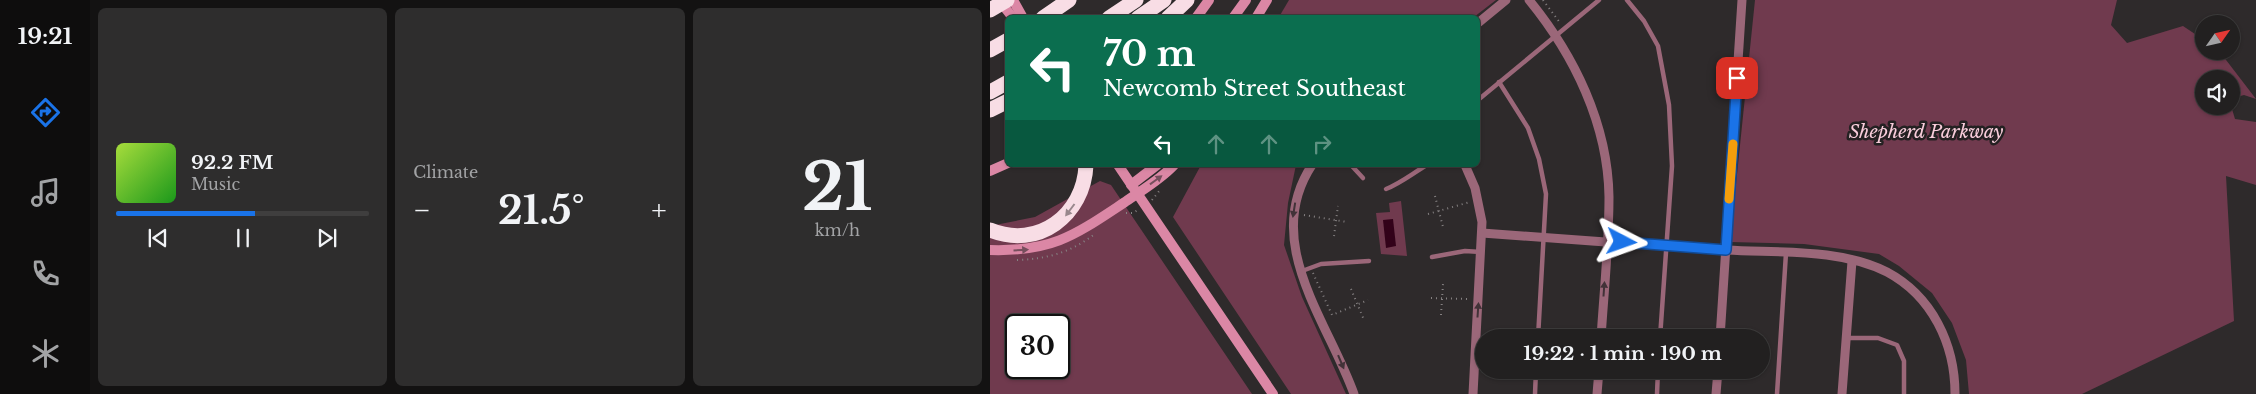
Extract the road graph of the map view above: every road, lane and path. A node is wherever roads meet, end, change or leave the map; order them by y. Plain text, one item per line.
1 (999, 0) edge
2 (1007, 0) edge
3 (1013, 0) edge
4 (1069, 0) edge
5 (1136, 0) edge
6 (1164, 0) edge
7 (1187, 0) edge
8 (1209, 0) edge
9 (1246, 0) edge
10 (1267, 0) edge
11 (1506, 0) edge
12 (1528, 0) edge
13 (1543, 0) edge
14 (1599, 0) edge
15 (1627, 0) edge
16 (1742, 0) edge
17 (990, 10) edge
18 (1010, 15) edge
19 (1021, 15) edge
20 (1046, 15) edge
21 (1114, 15) edge
22 (1142, 15) edge
23 (1171, 15) edge
24 (1198, 15) edge
25 (1235, 15) edge
26 (1258, 15) edge
27 (1480, 21) edge
28 (1565, 28) junction
29 (1557, 35) junction
30 (1005, 41) edge
31 (990, 50) edge
32 (1499, 82) junction
33 (1005, 84) edge
34 (990, 92) edge
35 (1480, 98) edge
36 (1005, 102) edge
37 (990, 110) edge
38 (1005, 164) edge
39 (1086, 167) edge
40 (1119, 167) edge
41 (1155, 167) edge
42 (1171, 167) edge
43 (1311, 167) edge
44 (1353, 167) edge
45 (1423, 167) edge
46 (1466, 167) edge
47 (990, 171) edge
48 (1363, 178) dead end
49 (1134, 189) junction
50 (1386, 189) dead end
51 (1435, 196) dead end
52 (1470, 202) dead end
53 (1338, 206) dead end
54 (1439, 212) junction
55 (1428, 214) dead end
56 (1336, 220) junction
57 (1303, 222) dead end
58 (1347, 222) dead end
59 (1443, 227) dead end
60 (990, 230) edge
61 (1482, 234) junction
62 (1334, 236) dead end
63 (1545, 237) junction
64 (1607, 241) junction
65 (1666, 245) junction
66 (990, 250) edge
67 (1726, 250) junction
68 (1482, 252) junction
69 (1786, 253) junction
70 (1432, 257) dead end
71 (1370, 261) dead end
72 (1852, 261) junction
73 (1310, 267) junction
74 (1300, 272) junction
75 (1443, 284) dead end
76 (1351, 289) dead end
77 (1431, 298) dead end
78 (1442, 299) junction
79 (1368, 300) dead end
80 (1469, 300) dead end
81 (1358, 304) junction
82 (1441, 315) dead end
83 (1364, 320) dead end
84 (1539, 329) edge
85 (1602, 329) edge
86 (1661, 329) edge
87 (1721, 329) edge
88 (1846, 338) junction
89 (1536, 379) edge
90 (1598, 379) edge
91 (1658, 379) edge
92 (1717, 379) edge
93 (1273, 394) edge
94 (1354, 394) edge
95 (1473, 394) edge
96 (1535, 394) edge
97 (1597, 394) edge
98 (1657, 394) edge
99 (1716, 394) edge
100 (1776, 394) edge
101 (1842, 394) edge
102 (1904, 394) edge
103 (1956, 394) edge

1 - 18 main road
2 - 17 highway, bridge
3 - 19 main road
4 - 20 highway
5 - 21 highway
6 - 22 highway
7 - 23 highway
8 - 24 main road
9 - 25 main road
10 - 26 main road
11 - 27 street
12 - 29 street
13 - 28 path
14 - 28 lane
15 - 65 lane
16 - 67 street
28 - 29 lane
29 - 32 lane
29 - 64 street
30 - 31 highway
32 - 35 lane
32 - 63 lane
33 - 34 highway
36 - 37 highway
38 - 47 main road
39 -> 60 highway
40 - 49 main road
41 - 49 main road
49 -> 42 main road
43 -> 74 street
44 - 48 lane
45 - 50 lane
46 - 61 street
66 -> 49 main road
49 - 93 main road
51 - 54 path
52 - 54 path
53 - 56 path
54 - 55 path
54 - 59 path
56 - 57 path
56 - 58 path
56 - 62 path
61 - 63 street
61 - 68 street
63 - 64 street
63 - 84 lane
64 - 65 street
85 -> 64 street
65 - 67 street
65 - 86 lane
67 - 69 street
67 - 87 street
68 - 70 lane
95 -> 68 street
69 - 72 street
69 - 100 lane
71 - 73 lane
72 - 88 street
72 - 103 street
73 - 74 lane
73 - 81 path
74 -> 94 street
75 - 78 path
76 - 81 path
77 - 78 path
78 - 80 path
78 - 82 path
79 - 81 path
81 - 83 path
88 - 101 street
88 - 102 lane
89 - 96 lane
90 - 97 street
91 - 98 lane
92 - 99 street

